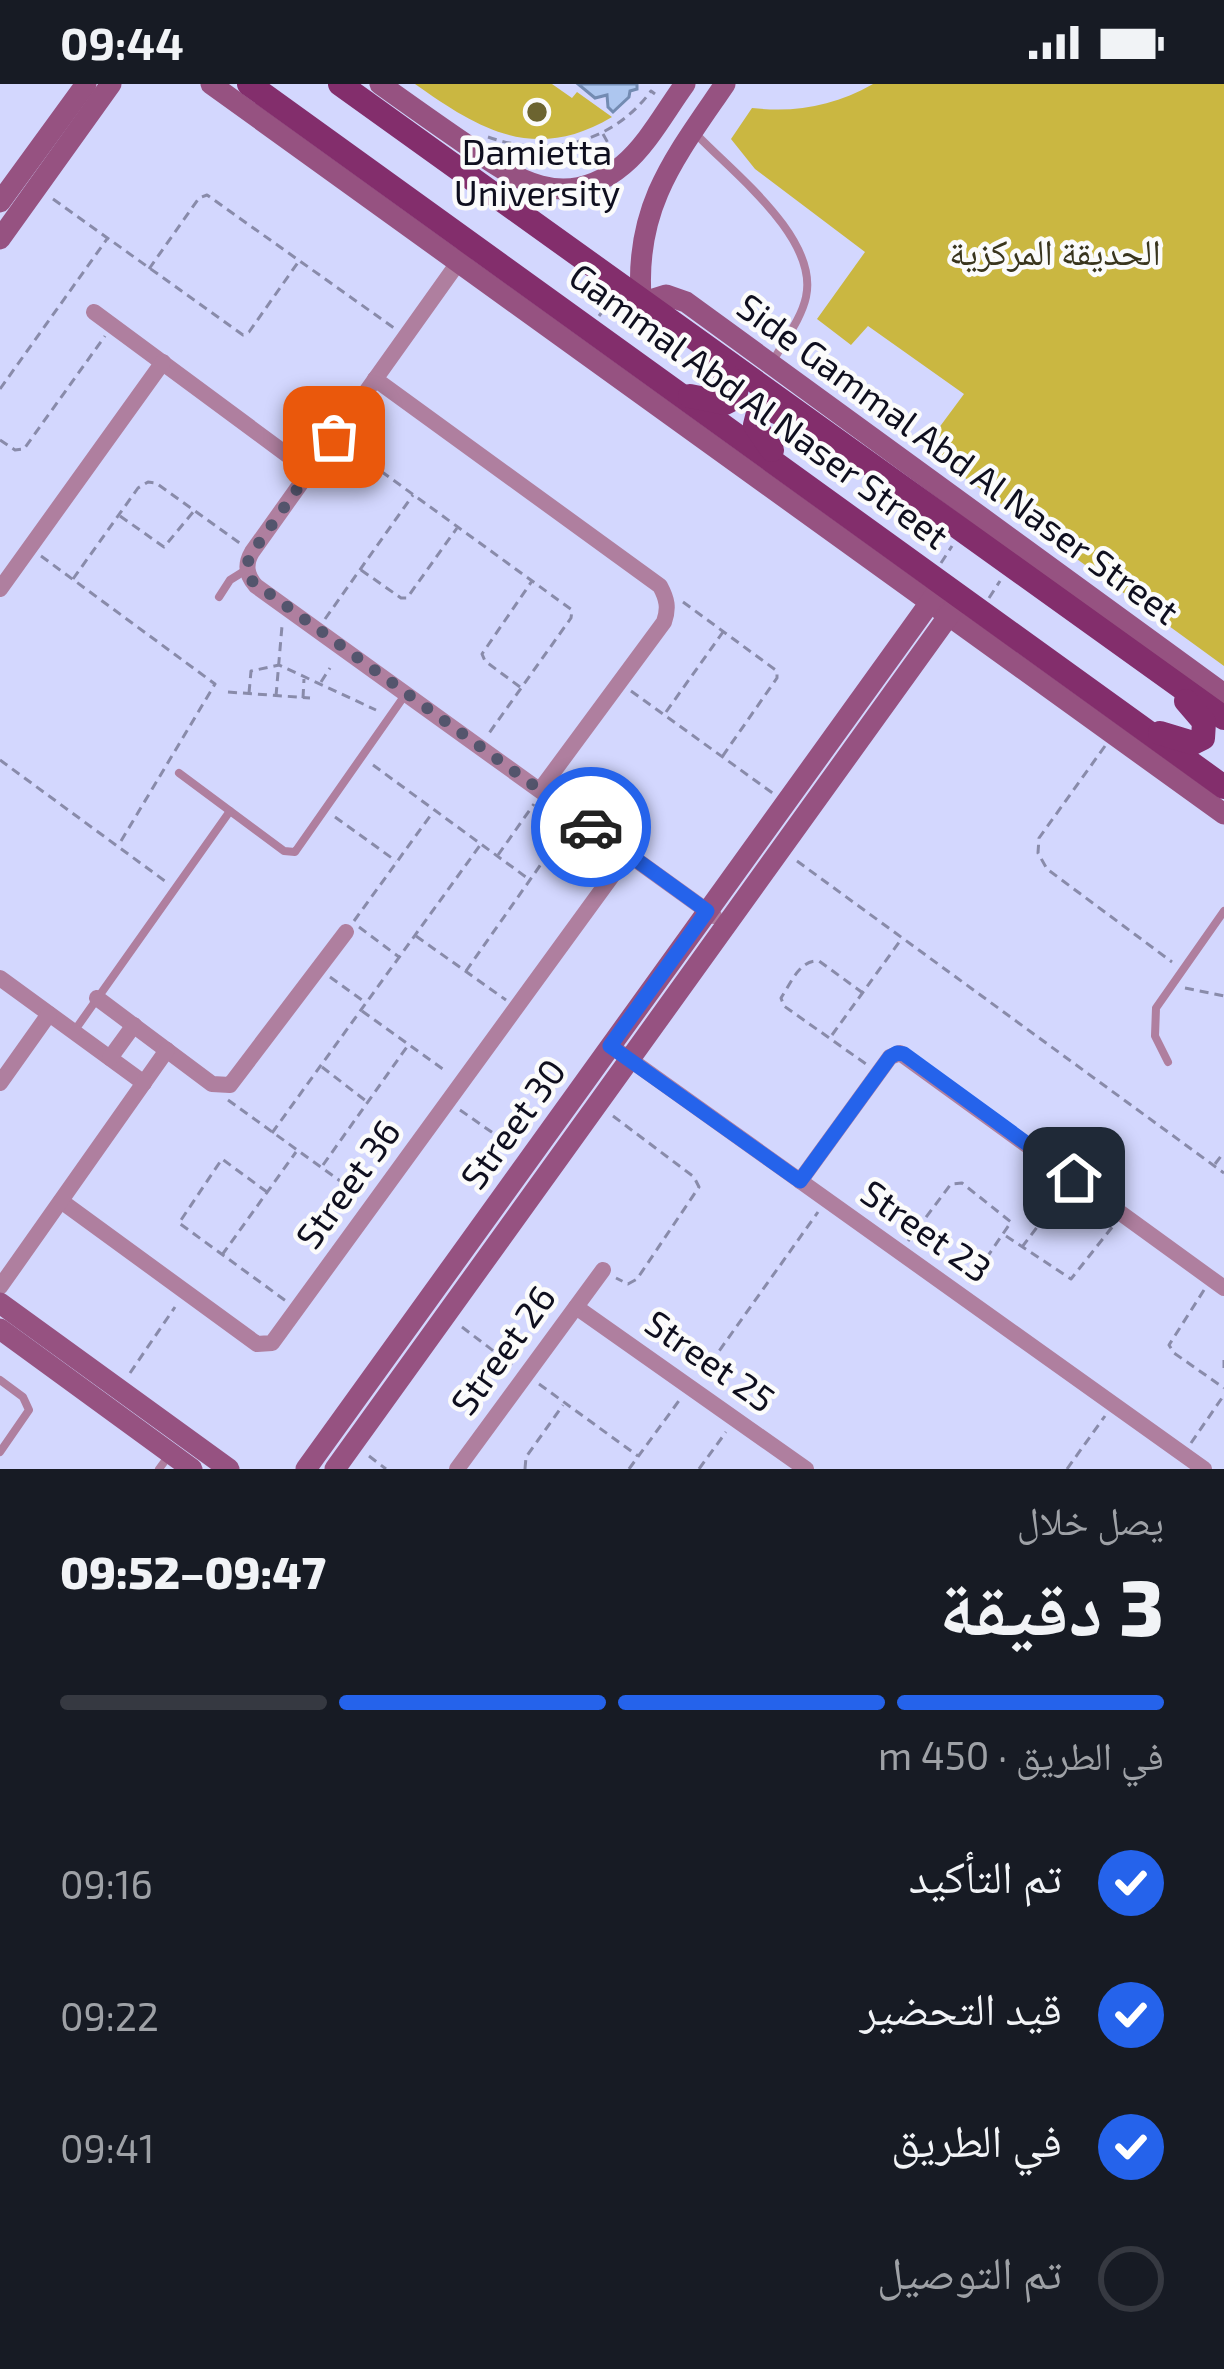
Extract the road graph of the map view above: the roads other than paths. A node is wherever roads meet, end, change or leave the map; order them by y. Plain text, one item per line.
1 (86, 84) edge
2 (111, 84) edge
3 (212, 84) edge
4 (250, 84) edge
5 (340, 84) edge
6 (380, 84) edge
7 (685, 84) edge
8 (725, 84) edge
9 (693, 130) junction
10 (0, 202) edge
11 (0, 239) edge
12 (465, 252) junction
13 (637, 294) junction
14 (94, 312) dead end
15 (696, 338) junction
16 (163, 362) junction
17 (771, 364) junction
18 (375, 379) junction
19 (682, 394) junction
20 (827, 432) junction
21 (309, 471) junction
22 (789, 472) junction
23 (972, 528) junction
24 (249, 561) junction
25 (0, 589) edge
26 (219, 596) dead end
27 (950, 598) junction
28 (1161, 673) junction
29 (405, 694) junction
30 (1224, 694) edge
31 (1224, 718) edge
32 (1140, 727) junction
33 (179, 773) dead end
34 (1224, 788) edge
35 (541, 791) junction
36 (230, 811) junction
37 (1224, 814) edge
38 (628, 854) junction
39 (707, 911) junction
40 (1224, 911) edge
41 (727, 925) junction
42 (350, 927) road end
43 (0, 978) edge
44 (98, 998) junction
45 (50, 1014) junction
46 (134, 1025) junction
47 (74, 1031) junction
48 (610, 1046) junction
49 (167, 1050) junction
50 (110, 1058) junction
51 (630, 1060) junction
52 (1168, 1062) dead end
53 (144, 1082) junction
54 (0, 1083) edge
55 (800, 1181) junction
56 (61, 1201) junction
57 (603, 1270) road end
58 (1218, 1283) edge
59 (0, 1287) edge
60 (0, 1303) edge
61 (576, 1306) junction
62 (0, 1329) edge
63 (0, 1380) edge
64 (0, 1452) edge
65 (165, 1461) edge
66 (192, 1469) edge
67 (229, 1469) edge
68 (306, 1469) edge
69 (335, 1469) edge
70 (457, 1469) edge
71 (806, 1469) edge
72 (1204, 1469) edge

1 - 10 street
2 - 11 street
3 - 12 street
4 - 12 main road, Gammal Abd Al Naser Street
5 - 13 main road, Gammal Abd Al Naser Street
6 - 7 street
8 - 9 street
9 - 13 street
9 - 17 lane
12 - 18 street
12 - 19 main road, Gammal Abd Al Naser Street
12 - 27 street
13 - 15 main road, Gammal Abd Al Naser Street
13 - 17 street, Side Gammal Abd Al Naser Street
14 - 16 street
15 - 19 main road
15 - 20 main road, Gammal Abd Al Naser Street
16 - 21 street
16 - 25 street
17 - 23 street, Side Gammal Abd Al Naser Street
18 - 21 street
18 - 35 street
19 - 22 main road, Gammal Abd Al Naser Street
20 - 22 main road
20 - 23 main road, Gammal Abd Al Naser Street
21 - 24 street
22 - 27 main road, Gammal Abd Al Naser Street
23 - 28 main road, Gammal Abd Al Naser Street
23 - 30 street, Side Gammal Abd Al Naser Street
24 - 26 lane
24 - 29 street
27 - 32 main road, Gammal Abd Al Naser Street
27 - 37 street
27 - 39 street, Street 30
27 - 41 street, Street 30
28 - 31 main road, Gammal Abd Al Naser Street
28 - 32 main road
29 - 35 street
29 - 36 lane
32 - 34 main road, Gammal Abd Al Naser Street
33 - 36 lane
35 - 38 street
36 - 44 lane
38 - 39 street
38 - 56 street, Street 36
39 - 41 street
39 - 48 street, Street 30
40 - 52 lane
41 - 51 street, Street 30
42 - 49 street
43 - 45 street
44 - 46 street
44 - 47 lane
45 - 47 street
45 - 54 street
46 - 49 street
46 - 50 street
47 - 50 street
48 - 51 street, Street 23
48 - 68 street, Street 30
49 - 53 street
50 - 53 street
51 - 55 street, Street 23
51 - 69 street, Street 30
53 - 56 street
55 - 58 street
55 - 72 street, Street 23
56 - 59 street
57 - 61 street, Street 26
60 - 67 street
61 - 70 street, Street 26
61 - 71 street, Street 25
62 - 65 street
63 - 64 lane
65 - 66 street

